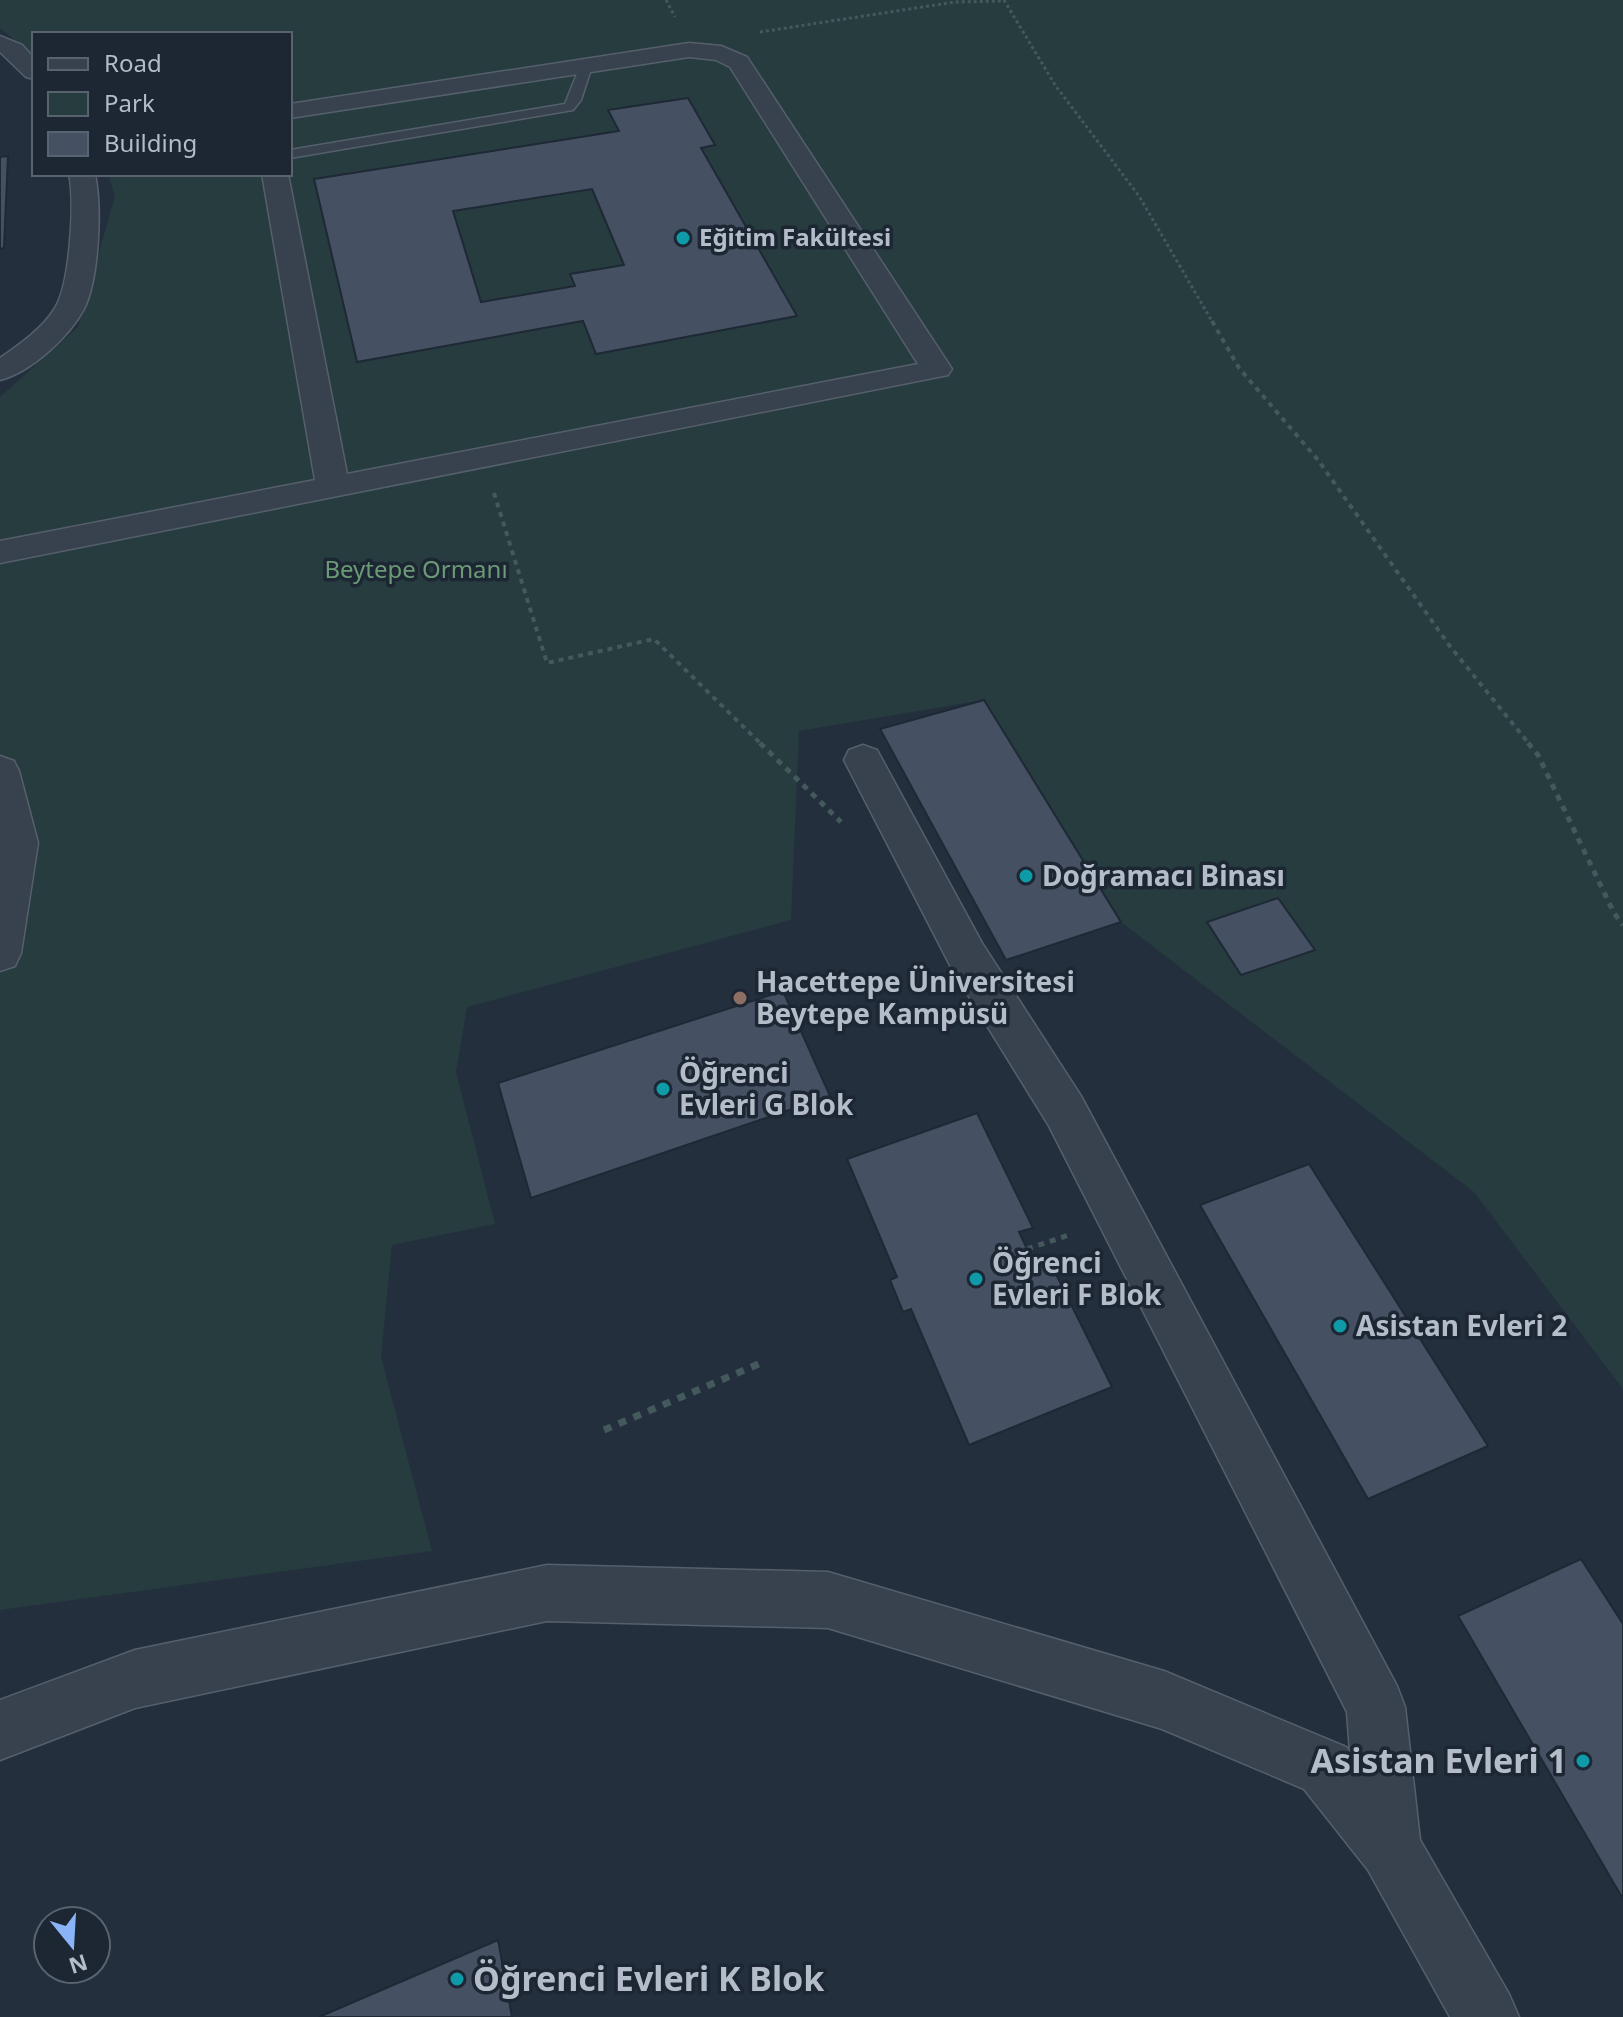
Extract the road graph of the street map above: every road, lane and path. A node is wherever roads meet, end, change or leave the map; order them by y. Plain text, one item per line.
1 (1005, 1) edge
2 (749, 34) dead end
3 (0, 43) edge
4 (586, 66) junction
5 (32, 70) edge
6 (292, 111) edge
7 (292, 154) edge
8 (83, 176) edge
9 (275, 176) edge
10 (0, 371) edge
11 (483, 458) junction
12 (333, 487) junction
13 (0, 552) edge
14 (863, 760) dead end
15 (0, 771) edge
16 (911, 833) junction
17 (1623, 925) edge
18 (0, 953) edge
19 (1044, 1244) dead end
20 (1027, 1249) dead end
21 (761, 1363) dead end
22 (604, 1430) dead end
23 (0, 1730) edge
24 (1390, 1848) junction
25 (1486, 2017) edge

1 - 2 path
1 - 17 path
3 - 5 street
4 - 6 street
4 - 7 lane
4 - 11 street
8 - 10 street
9 - 12 street
11 - 12 street
11 - 16 path
12 - 13 street
14 - 16 street
15 - 18 street
16 - 24 street
19 - 20 path
21 - 22 path
23 - 24 street
24 - 25 street

